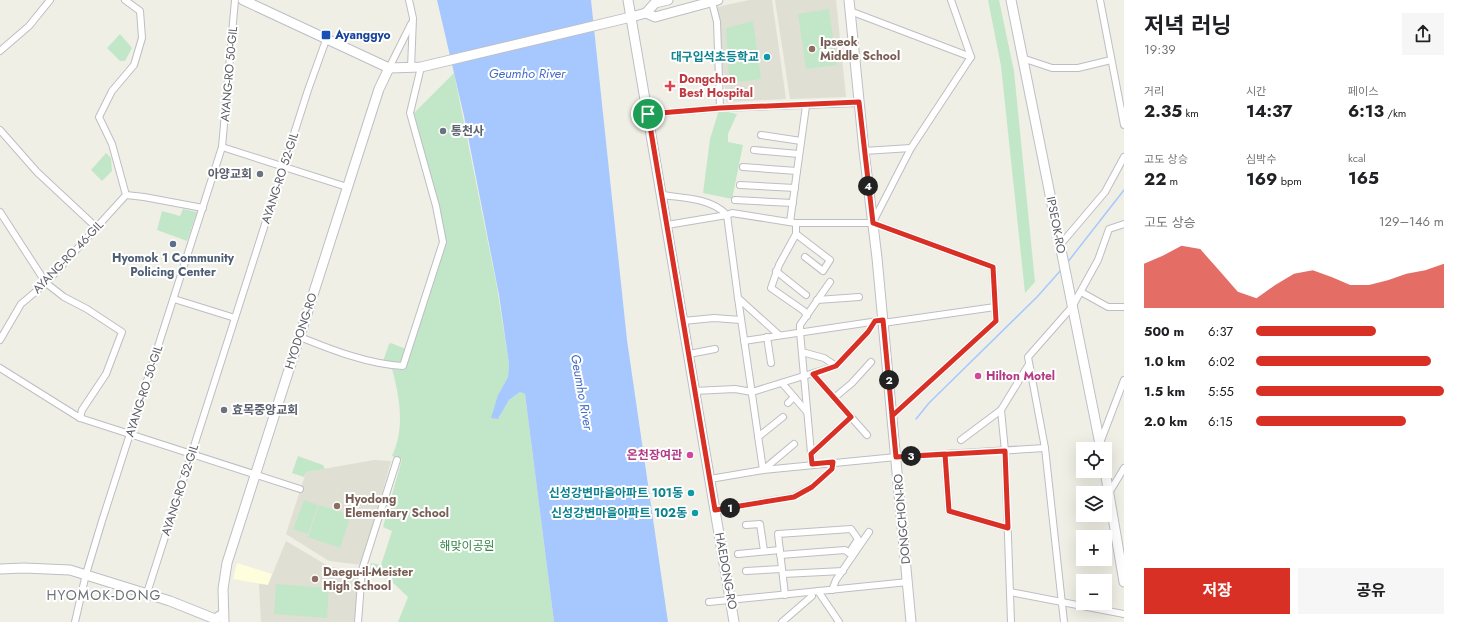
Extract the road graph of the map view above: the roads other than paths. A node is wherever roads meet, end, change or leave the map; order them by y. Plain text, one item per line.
1 (50, 0) edge
2 (124, 0) edge
3 (235, 0) edge
4 (243, 0) edge
5 (409, 0) edge
6 (628, 0) edge
7 (668, 0) edge
8 (849, 0) edge
9 (951, 0) edge
10 (1100, 0) edge
11 (715, 1) edge
12 (1011, 1) edge
13 (850, 11) junction
14 (646, 13) junction
15 (631, 17) junction
16 (413, 20) junction
17 (326, 40) junction
18 (0, 51) edge
19 (971, 57) junction
20 (1022, 58) junction
21 (1111, 60) junction
22 (421, 67) junction
23 (389, 68) junction
24 (411, 68) junction
25 (859, 102) junction
26 (806, 106) junction
27 (720, 108) junction
28 (648, 114) junction
29 (1124, 125) edge
30 (0, 130) edge
31 (761, 135) dead end
32 (801, 141) junction
33 (222, 147) junction
34 (911, 148) junction
35 (754, 150) dead end
36 (864, 151) junction
37 (799, 154) junction
38 (1124, 156) edge
39 (284, 167) junction
40 (743, 167) dead end
41 (797, 171) junction
42 (1117, 171) junction
43 (1124, 174) edge
44 (740, 185) dead end
45 (347, 187) junction
46 (795, 188) junction
47 (126, 195) junction
48 (662, 195) junction
49 (735, 200) dead end
50 (793, 203) junction
51 (203, 208) junction
52 (0, 212) edge
53 (727, 215) junction
54 (793, 222) junction
55 (873, 223) junction
56 (667, 224) junction
57 (1124, 224) edge
58 (97, 228) junction
59 (796, 234) junction
60 (1060, 245) junction
61 (805, 256) dead end
62 (776, 271) junction
63 (830, 282) dead end
64 (46, 283) junction
65 (1081, 292) junction
66 (806, 296) dead end
67 (859, 297) dead end
68 (738, 298) junction
69 (174, 299) junction
70 (817, 300) junction
71 (995, 307) junction
72 (1072, 307) junction
73 (1124, 307) edge
74 (807, 316) junction
75 (234, 318) junction
76 (741, 320) junction
77 (683, 321) junction
78 (880, 321) junction
79 (800, 332) junction
80 (779, 335) junction
81 (300, 337) junction
82 (767, 337) junction
83 (0, 340) edge
84 (744, 341) junction
85 (715, 349) dead end
86 (802, 352) junction
87 (688, 354) junction
88 (872, 362) dead end
89 (771, 363) dead end
90 (1029, 364) junction
91 (836, 366) junction
92 (0, 368) edge
93 (813, 374) junction
94 (804, 377) junction
95 (1124, 380) edge
96 (782, 383) junction
97 (694, 391) junction
98 (752, 392) junction
99 (794, 397) junction
100 (834, 398) junction
101 (788, 403) dead end
102 (1001, 410) junction
103 (807, 412) junction
104 (892, 416) junction
105 (783, 417) dead end
106 (851, 417) junction
107 (80, 418) junction
108 (130, 434) junction
109 (867, 436) dead end
110 (758, 437) junction
111 (961, 440) dead end
112 (1100, 442) edge
113 (1102, 442) edge
114 (794, 444) dead end
115 (1045, 448) junction
116 (1005, 451) junction
117 (192, 454) junction
118 (811, 454) junction
119 (945, 454) junction
120 (896, 457) junction
121 (397, 460) dead end
122 (833, 462) junction
123 (812, 464) junction
124 (1124, 468) edge
125 (763, 470) junction
126 (256, 475) junction
127 (710, 479) junction
128 (1112, 488) edge
129 (300, 489) dead end
130 (1112, 504) edge
131 (715, 510) junction
132 (746, 526) dead end
133 (1008, 528) junction
134 (869, 532) dead end
135 (1121, 539) edge
136 (764, 551) junction
137 (780, 552) junction
138 (738, 554) dead end
139 (0, 569) edge
140 (746, 571) dead end
141 (782, 571) junction
142 (843, 571) junction
143 (86, 574) junction
144 (1124, 581) edge
145 (908, 582) junction
146 (832, 590) junction
147 (814, 591) junction
148 (1010, 592) junction
149 (147, 593) junction
150 (786, 594) junction
151 (731, 600) junction
152 (709, 602) dead end
153 (1062, 602) junction
154 (1124, 614) edge
155 (220, 619) edge
156 (75, 622) edge
157 (358, 622) edge
158 (734, 622) edge
159 (782, 622) edge
160 (839, 622) edge
161 (911, 622) edge
162 (1011, 622) edge
163 (1064, 622) edge

1 - 18 street
2 - 47 street
3 - 33 street, AYANG-RO 50-GIL
4 - 17 main road
5 - 16 street
6 - 15 main road, HAEDONG-RO
7 - 14 main road
8 - 13 main road, DONGCHON-RO
9 - 19 street
10 - 21 street
11 - 14 main road
11 - 27 street
12 - 20 main road, IPSEOK-RO
13 - 19 street
13 - 25 main road, DONGCHON-RO
14 - 15 main road
15 - 22 main road
15 - 28 main road, HAEDONG-RO
16 - 23 street
16 - 24 street
17 - 23 main road
17 - 39 street, AYANG-RO 52-GIL
19 - 34 street
20 - 21 street
20 - 60 main road, IPSEOK-RO
21 - 29 street
22 - 24 main road
22 - 81 street
23 - 24 main road
23 - 45 main road, HYODONG-RO
25 - 26 street
25 - 36 main road, DONGCHON-RO
26 - 27 street
26 - 32 street
27 - 28 street
28 - 48 main road, HAEDONG-RO
30 - 58 street
31 - 32 street
32 - 37 street
33 - 39 street
33 - 51 street, AYANG-RO 50-GIL
34 - 36 street
34 - 55 street
35 - 37 street
36 - 55 main road, DONGCHON-RO
37 - 41 street
38 - 42 street
39 - 45 street
39 - 75 street, AYANG-RO 52-GIL
40 - 41 street
41 - 46 street
42 - 43 street
42 - 60 street
44 - 46 street
45 - 81 main road, HYODONG-RO
46 - 50 street
47 - 51 street
47 - 58 street, AYANG-RO 46-GIL
48 - 53 street
48 - 56 main road, HAEDONG-RO
49 - 50 street
50 - 54 street
51 - 69 street, AYANG-RO 50-GIL
52 - 64 street
53 - 54 street
53 - 56 street
53 - 68 street
54 - 55 street
54 - 59 street
55 - 71 street
55 - 78 main road, DONGCHON-RO
56 - 77 main road, HAEDONG-RO
57 - 65 street
58 - 64 street, AYANG-RO 46-GIL
59 - 61 street
59 - 62 street
60 - 72 main road, IPSEOK-RO
62 - 66 street
62 - 74 street
63 - 70 street
64 - 83 street, AYANG-RO 46-GIL
64 - 107 street
65 - 72 street
65 - 73 street
67 - 70 street
68 - 76 street
68 - 80 street
69 - 75 street
69 - 108 street, AYANG-RO 50-GIL
70 - 74 street
71 - 78 street
71 - 104 street
72 - 90 street
72 - 112 main road, IPSEOK-RO
74 - 79 street
75 - 117 street, AYANG-RO 52-GIL
76 - 77 street
76 - 84 street
77 - 87 main road, HAEDONG-RO
78 - 79 street
78 - 91 street
78 - 104 main road, DONGCHON-RO
79 - 80 street
79 - 86 street
80 - 82 street
81 - 126 main road, HYODONG-RO
82 - 84 street
82 - 89 street
84 - 98 street
85 - 87 street
86 - 91 street
86 - 94 street
87 - 97 main road, HAEDONG-RO
88 - 100 street
90 - 102 street
90 - 115 street
91 - 93 street
92 - 107 street
93 - 94 street
93 - 100 street
94 - 96 street
94 - 103 street
95 - 113 street
96 - 98 street
96 - 99 street
97 - 98 street
97 - 127 main road, HAEDONG-RO
98 - 110 street
99 - 101 street
99 - 103 street
100 - 106 street
102 - 111 street
102 - 116 street
103 - 118 street
104 - 120 main road, DONGCHON-RO
105 - 110 street
106 - 109 street
106 - 118 street
107 - 108 street
108 - 117 street
108 - 143 street, AYANG-RO 50-GIL
110 - 125 street
114 - 125 street
115 - 116 street
115 - 153 street
116 - 119 street
116 - 133 street
117 - 126 street
117 - 149 street, AYANG-RO 52-GIL
118 - 123 street
119 - 120 street
119 - 133 street
120 - 122 street
120 - 145 main road, DONGCHON-RO
121 - 157 street
122 - 123 street
122 - 131 street
123 - 125 street
124 - 128 street
125 - 127 street
126 - 129 street
126 - 155 main road, HYODONG-RO
127 - 131 main road, HAEDONG-RO
130 - 135 main road
131 - 151 main road, HAEDONG-RO
132 - 136 street
133 - 148 street
134 - 142 street
135 - 144 main road
136 - 137 street
136 - 138 street
137 - 137 street
137 - 141 street
139 - 143 main road
140 - 141 street
141 - 142 street
141 - 150 street
142 - 146 street
143 - 149 main road
143 - 156 street, AYANG-RO 50-GIL
145 - 146 street
145 - 161 main road, DONGCHON-RO
146 - 147 street
147 - 150 street
147 - 159 street
147 - 160 street
148 - 153 street
148 - 162 street
149 - 155 main road
150 - 151 street
151 - 152 street
151 - 158 main road, HAEDONG-RO
153 - 154 street
153 - 163 street

